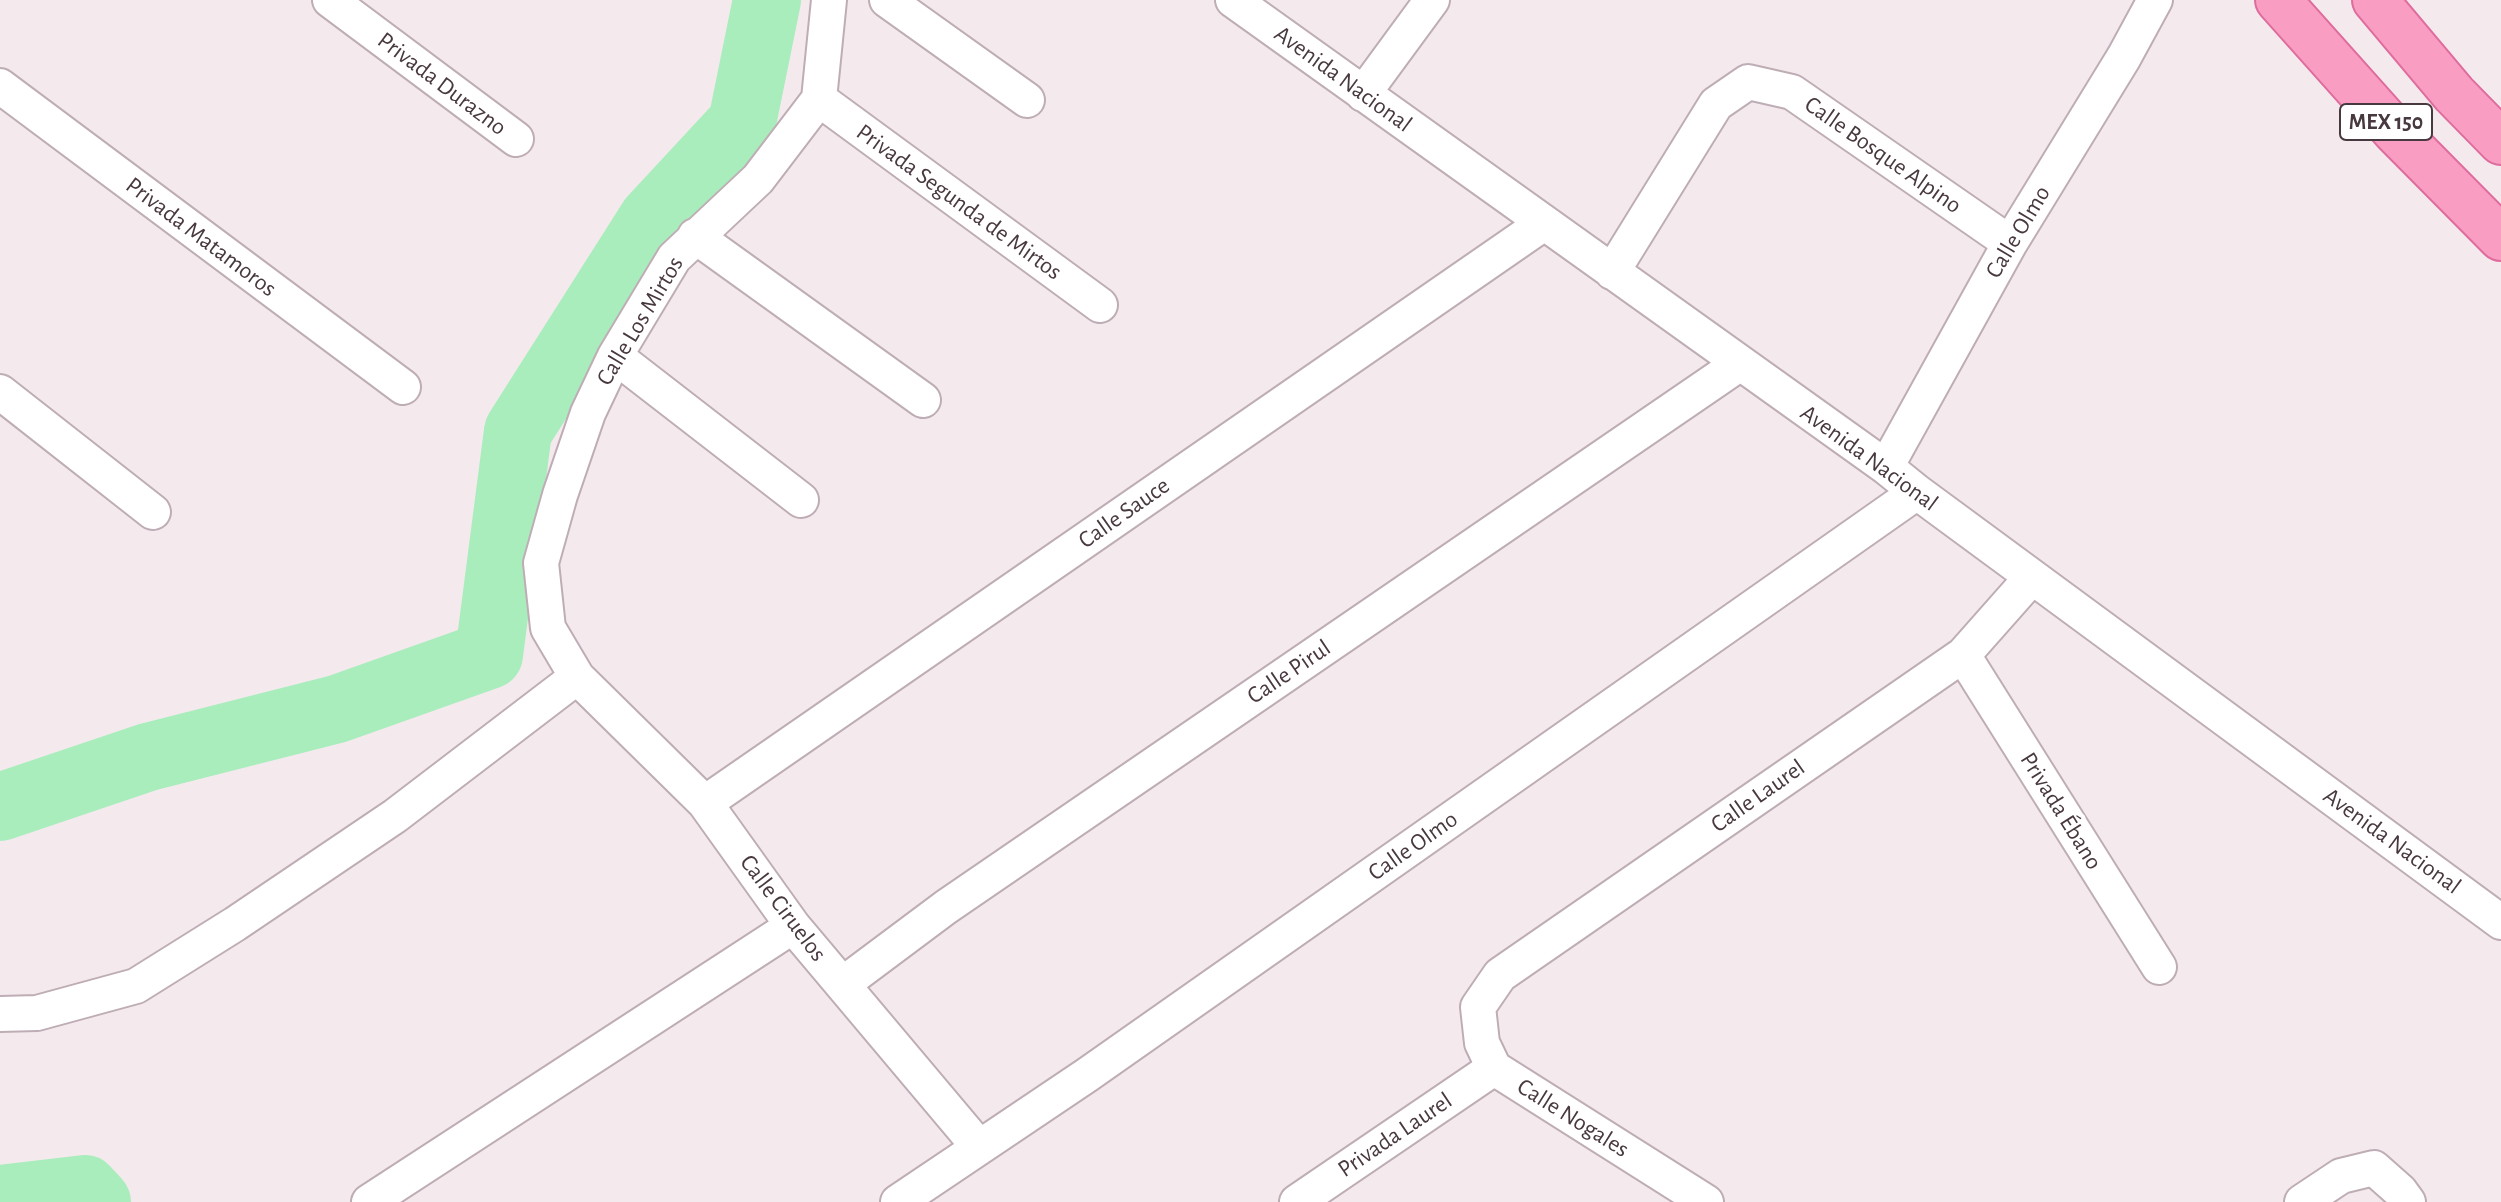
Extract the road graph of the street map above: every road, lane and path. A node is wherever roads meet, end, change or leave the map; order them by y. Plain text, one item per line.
1 (330, 0) edge
2 (829, 0) edge
3 (887, 0) edge
4 (1233, 0) edge
5 (1432, 0) edge
6 (2155, 0) edge
7 (2278, 0) edge
8 (2375, 0) edge
9 (0, 86) edge
10 (1363, 94) junction
11 (819, 99) junction
12 (1027, 100) dead end
13 (516, 139) dead end
14 (2501, 142) edge
15 (1544, 223) junction
16 (695, 236) junction
17 (2501, 238) edge
18 (2010, 243) junction
19 (1612, 272) junction
20 (1100, 305) dead end
21 (615, 356) junction
22 (1739, 364) junction
23 (403, 387) dead end
24 (0, 392) edge
25 (923, 400) dead end
26 (1886, 467) junction
27 (1917, 492) junction
28 (801, 500) dead end
29 (153, 512) dead end
30 (2032, 577) junction
31 (1963, 655) junction
32 (577, 677) junction
33 (705, 803) junction
34 (2501, 922) edge
35 (793, 926) junction
36 (2159, 967) dead end
37 (843, 984) junction
38 (1478, 1007) joint
39 (0, 1014) edge
40 (1494, 1068) junction
41 (979, 1147) junction
42 (903, 1199) edge
43 (369, 1202) edge
44 (1297, 1202) edge
45 (1706, 1202) edge
46 (2302, 1202) edge
47 (2408, 1202) edge

1 - 13 street, Privada Durazno
2 - 11 street
3 - 12 street
4 - 10 street, Avenida Nacional
5 - 10 street
6 - 18 street, Calle Olmo
7 - 17 main road, MEX 150
8 - 14 main road, MEX 150
9 - 23 street, Privada Matamoros
10 - 15 street, Avenida Nacional
11 - 16 street, Calle Los Mirtos
11 - 20 street, Privada Segunda de Mirtos
15 - 19 street, Avenida Nacional
15 - 33 street, Calle Sauce
16 - 21 street, Calle Los Mirtos
16 - 25 street
18 - 19 street, Calle Bosque Alpino
18 - 26 street, Calle Olmo
19 - 22 street, Avenida Nacional
21 - 28 street
21 - 32 street, Calle Los Mirtos
22 - 26 street, Avenida Nacional
22 - 37 street, Calle Pirul
24 - 29 street
26 - 27 street, Avenida Nacional
27 - 30 street, Avenida Nacional
27 - 41 street, Calle Olmo
30 - 31 street, Calle Laurel
30 - 34 street, Avenida Nacional
31 - 36 street, Privada Ébano
31 - 38 street, Calle Laurel
32 - 33 street, Calle Ciruelos
32 - 39 street
33 - 35 street, Calle Ciruelos
35 - 37 street, Calle Ciruelos
35 - 43 street
37 - 41 street, Calle Ciruelos
38 - 40 street, Calle Nogales
40 - 44 street, Privada Laurel
40 - 45 street, Calle Nogales
41 - 42 street, Calle Olmo
46 - 47 street

